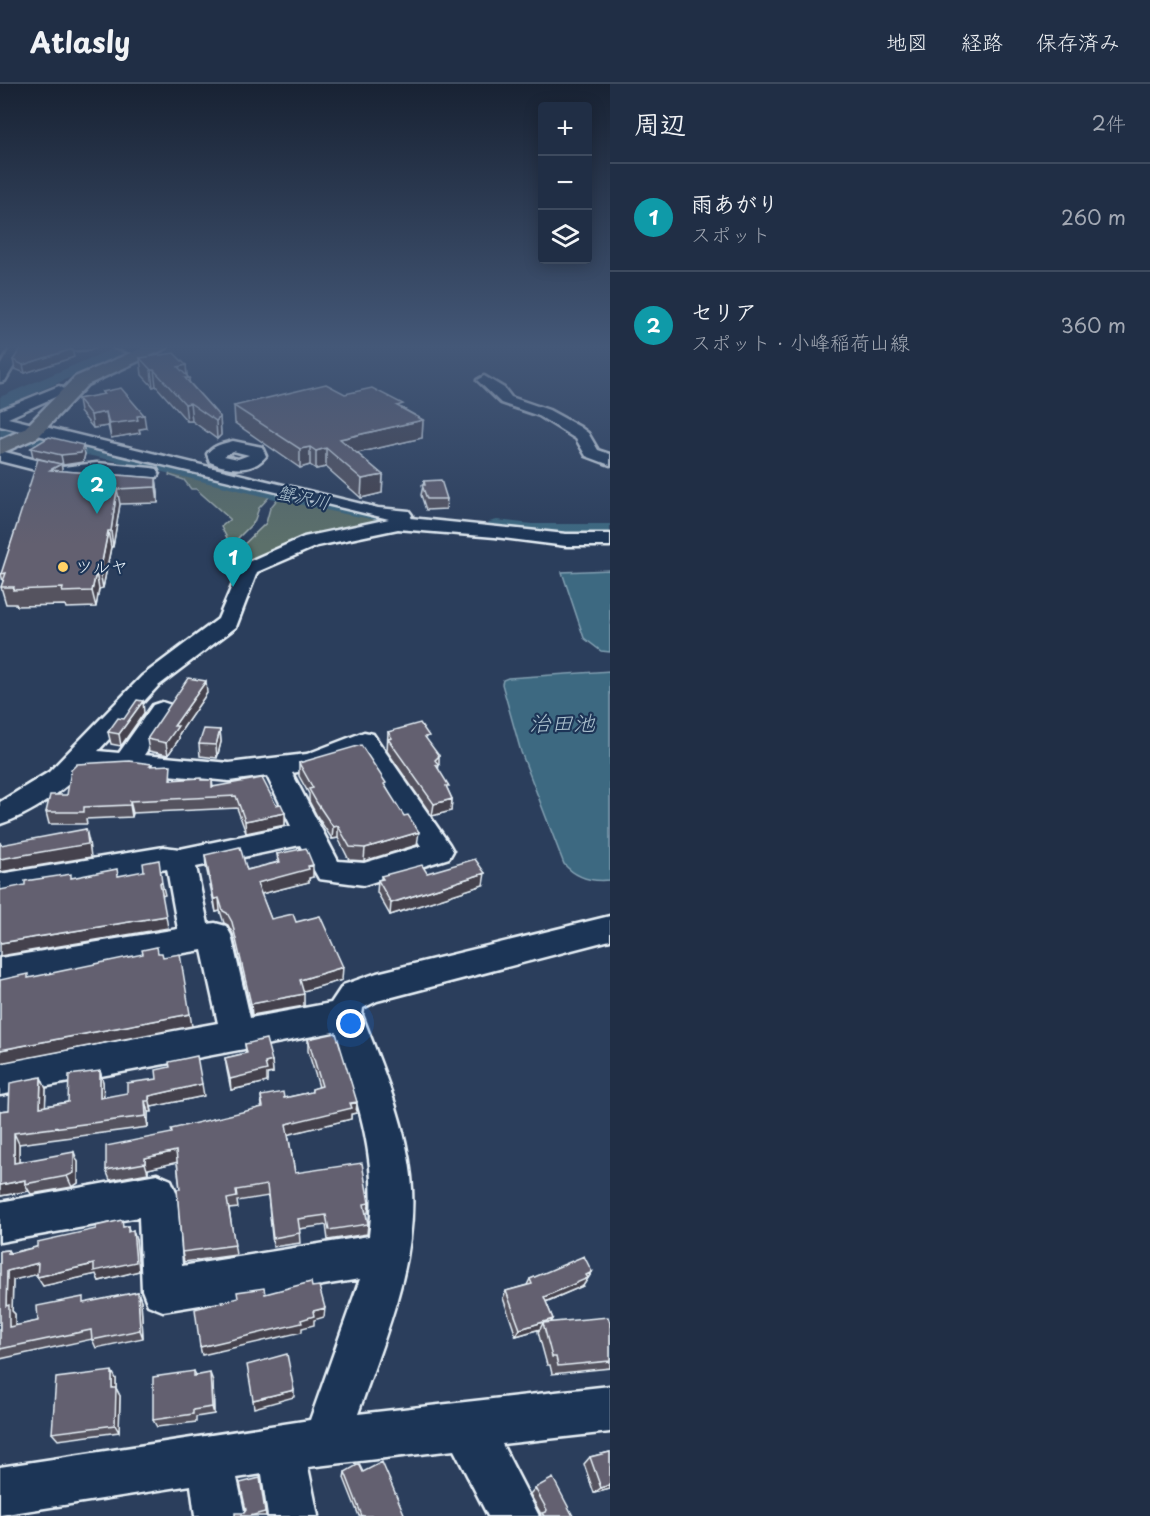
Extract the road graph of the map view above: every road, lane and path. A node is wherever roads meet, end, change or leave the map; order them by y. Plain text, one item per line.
1 (57, 412) edge
2 (541, 412) edge
3 (0, 421) edge
4 (38, 436) junction
5 (2, 454) edge
6 (216, 459) dead end
7 (610, 460) edge
8 (177, 467) junction
9 (610, 527) edge
10 (610, 540) edge
11 (162, 710) dead end
12 (80, 758) junction
13 (126, 762) junction
14 (276, 768) junction
15 (0, 814) edge
16 (308, 833) junction
17 (180, 860) junction
18 (0, 885) edge
19 (610, 928) edge
20 (195, 937) junction
21 (0, 971) edge
22 (345, 1016) junction
23 (237, 1035) junction
24 (0, 1079) edge
25 (0, 1222) edge
26 (386, 1254) junction
27 (610, 1409) edge
28 (466, 1425) junction
29 (303, 1444) junction
30 (210, 1458) junction
31 (0, 1491) edge
32 (220, 1516) edge
33 (292, 1516) edge
34 (514, 1516) edge

1 - 4 main road
2 - 7 street
3 - 4 street
4 - 5 main road
4 - 8 street
5 - 8 street
6 - 8 street
8 - 9 street
10 - 12 street
11 - 13 street
12 - 13 street
12 - 15 street
13 - 14 street
14 - 16 street
14 - 16 street
16 - 17 street
17 - 18 street
17 - 20 street
19 - 22 street
20 - 21 street
20 - 23 street
22 - 23 street
22 - 26 street
23 - 24 street
25 - 26 street
26 - 29 street
27 - 28 street
28 - 29 street
28 - 34 street
29 - 30 street
29 - 33 street
30 - 31 street
30 - 32 street

